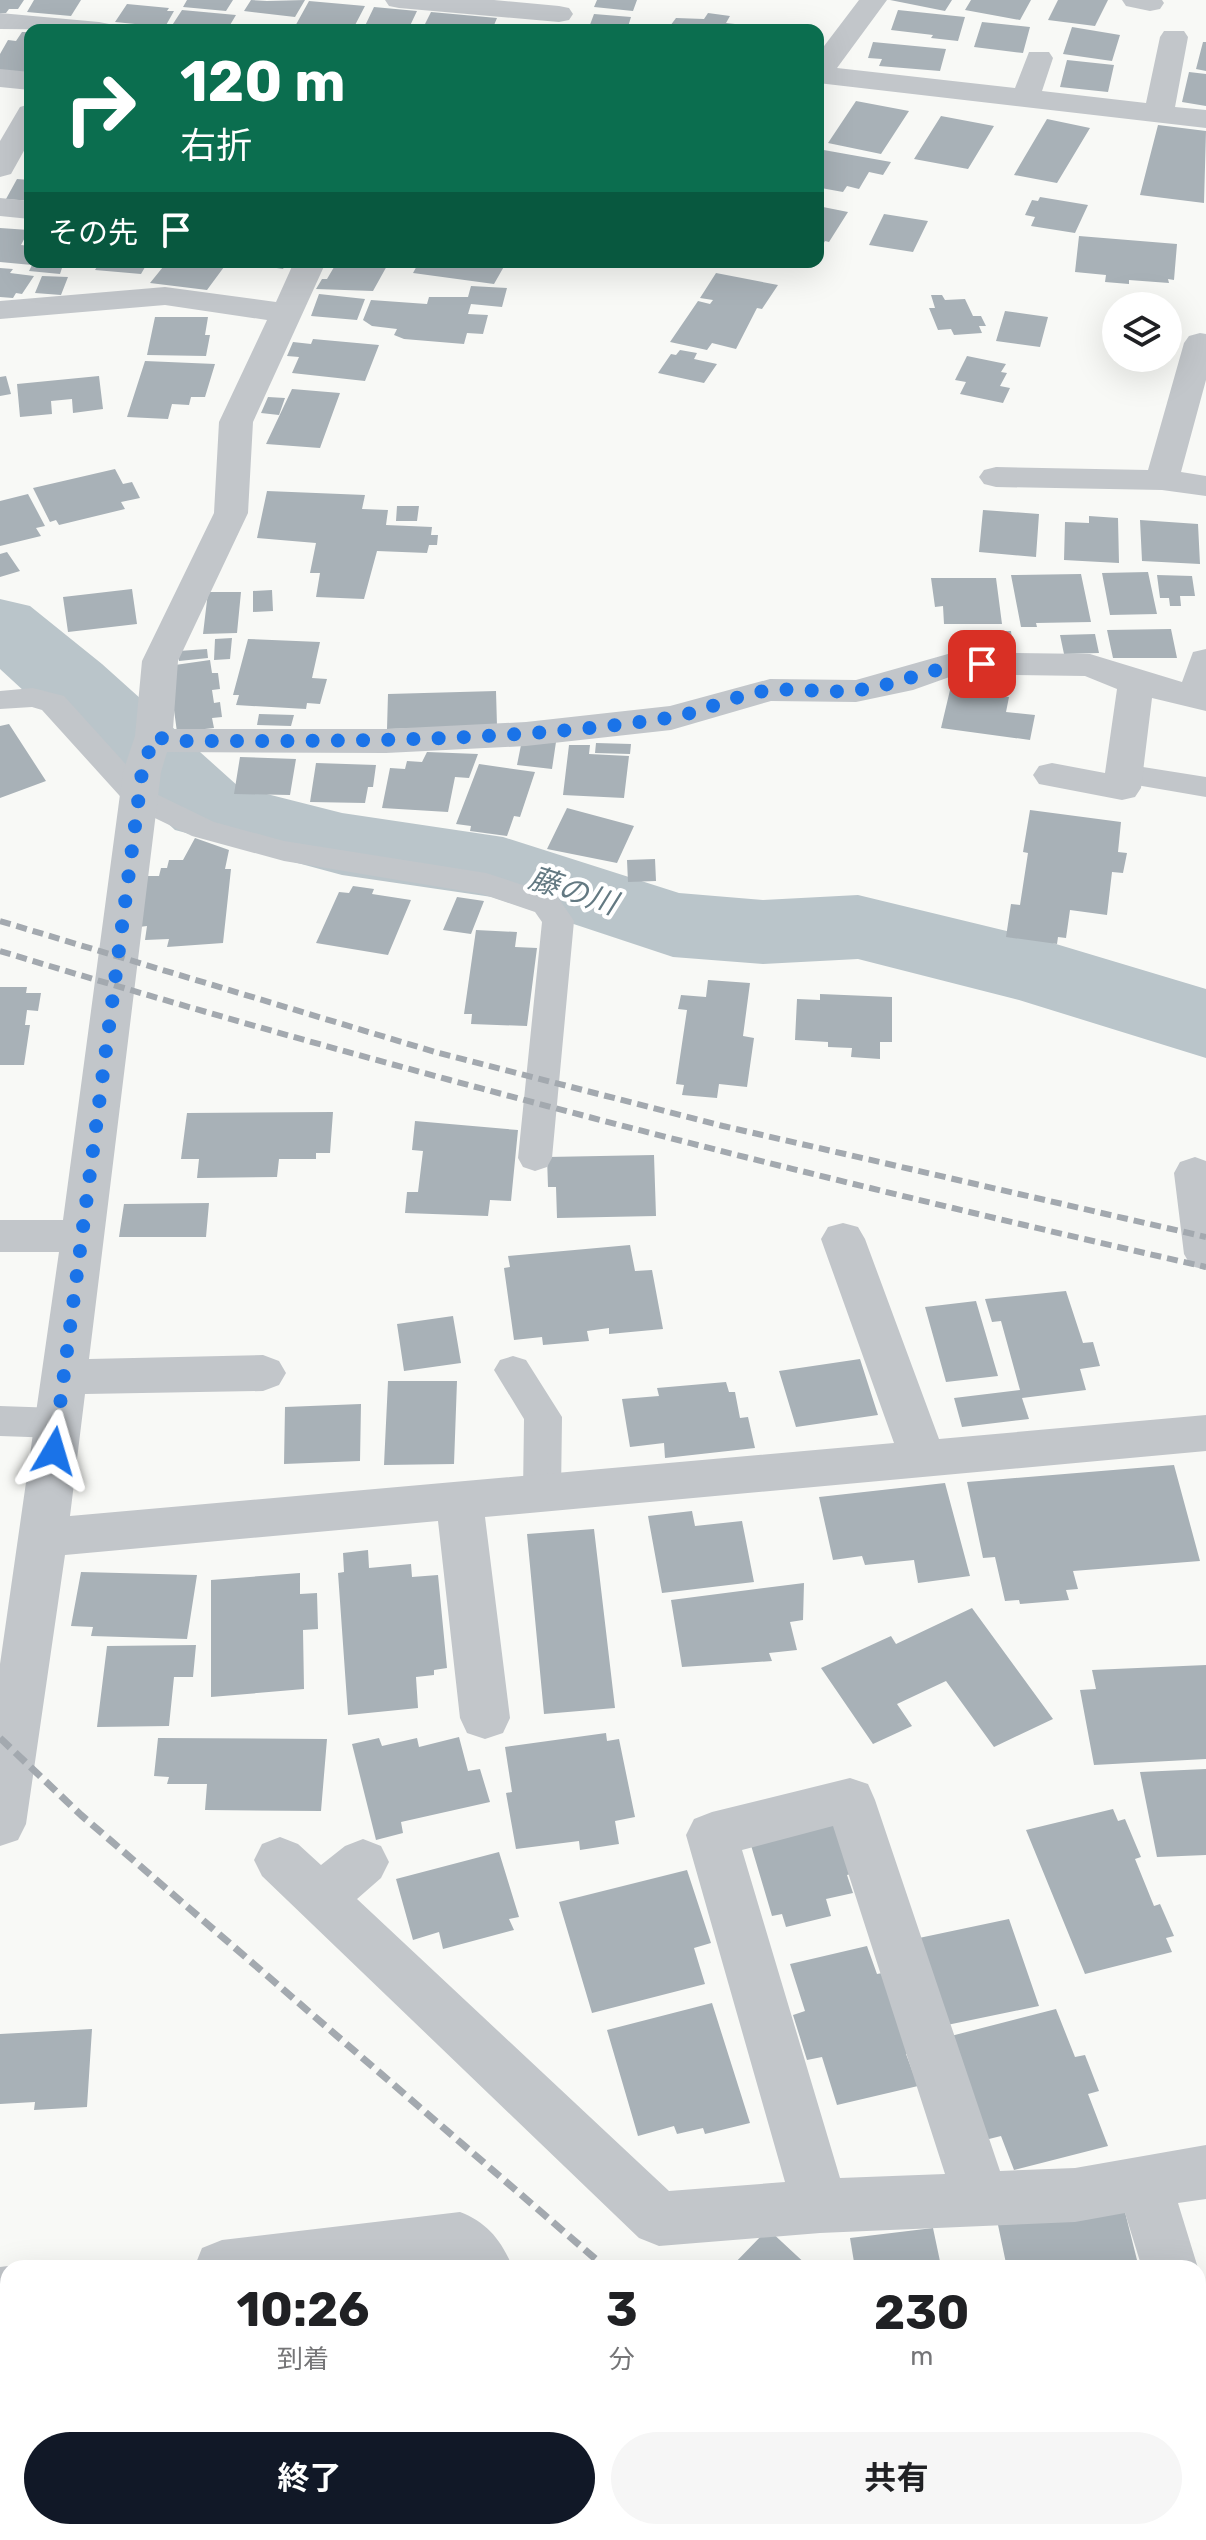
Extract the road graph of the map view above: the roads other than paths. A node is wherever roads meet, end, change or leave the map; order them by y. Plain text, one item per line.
1 (96, 0) edge
2 (399, 0) edge
3 (873, 0) edge
4 (558, 15) edge
5 (0, 21) edge
6 (32, 24) edge
7 (87, 24) edge
8 (1174, 37) dead end
9 (1039, 58) dead end
10 (824, 66) edge
11 (824, 75) edge
12 (0, 78) edge
13 (24, 80) edge
14 (1026, 97) junction
15 (1159, 113) junction
16 (1206, 119) edge
17 (15, 139) edge
18 (0, 168) edge
19 (0, 207) edge
20 (24, 209) edge
21 (307, 268) edge
22 (0, 310) edge
23 (283, 313) junction
24 (1206, 344) edge
25 (996, 477) dead end
26 (1162, 480) junction
27 (1206, 486) edge
28 (1206, 660) edge
29 (1136, 683) junction
30 (1202, 698) edge
31 (0, 700) edge
32 (147, 762) junction
33 (1124, 774) junction
34 (1052, 775) dead end
35 (1206, 787) edge
36 (535, 1158) dead end
37 (1195, 1173) dead end
38 (0, 1236) edge
39 (80, 1236) junction
40 (843, 1239) dead end
41 (1206, 1254) edge
42 (513, 1370) dead end
43 (263, 1373) dead end
44 (63, 1377) junction
45 (0, 1421) edge
46 (57, 1423) junction
47 (1206, 1433) edge
48 (923, 1458) junction
49 (542, 1493) junction
50 (459, 1500) junction
51 (44, 1538) junction
52 (485, 1718) dead end
53 (0, 1824) edge
54 (280, 1860) dead end
55 (363, 1862) dead end
56 (320, 1898) junction
57 (1206, 2172) edge
58 (1144, 2182) junction
59 (981, 2199) junction
60 (820, 2206) junction
61 (288, 2260) edge
62 (478, 2260) edge
63 (1168, 2260) edge

1 - 7 street
2 - 4 street
3 - 10 street
5 - 6 street
8 - 15 street
9 - 14 street
11 - 14 street
12 - 13 street
14 - 15 street
15 - 16 street
17 - 18 street
19 - 20 street
21 - 23 street
22 - 23 street
23 - 32 street
24 - 26 street
25 - 26 street
26 - 27 street
28 - 30 street
29 - 30 street
29 - 32 street
29 - 33 street
31 - 32 lane
32 - 36 lane
32 - 39 street
33 - 34 street
33 - 35 lane
37 - 41 street
38 - 39 street
39 - 44 street
40 - 48 street
42 - 49 lane
43 - 44 street
44 - 46 street
45 - 46 lane
46 - 51 street
47 - 48 street
48 - 49 street
49 - 50 street
50 - 51 street
50 - 52 street
51 - 53 street
54 - 56 street
55 - 56 street
56 - 60 street
57 - 58 street
58 - 59 street
58 - 63 street
59 - 60 street
59 - 60 street
61 - 62 street

